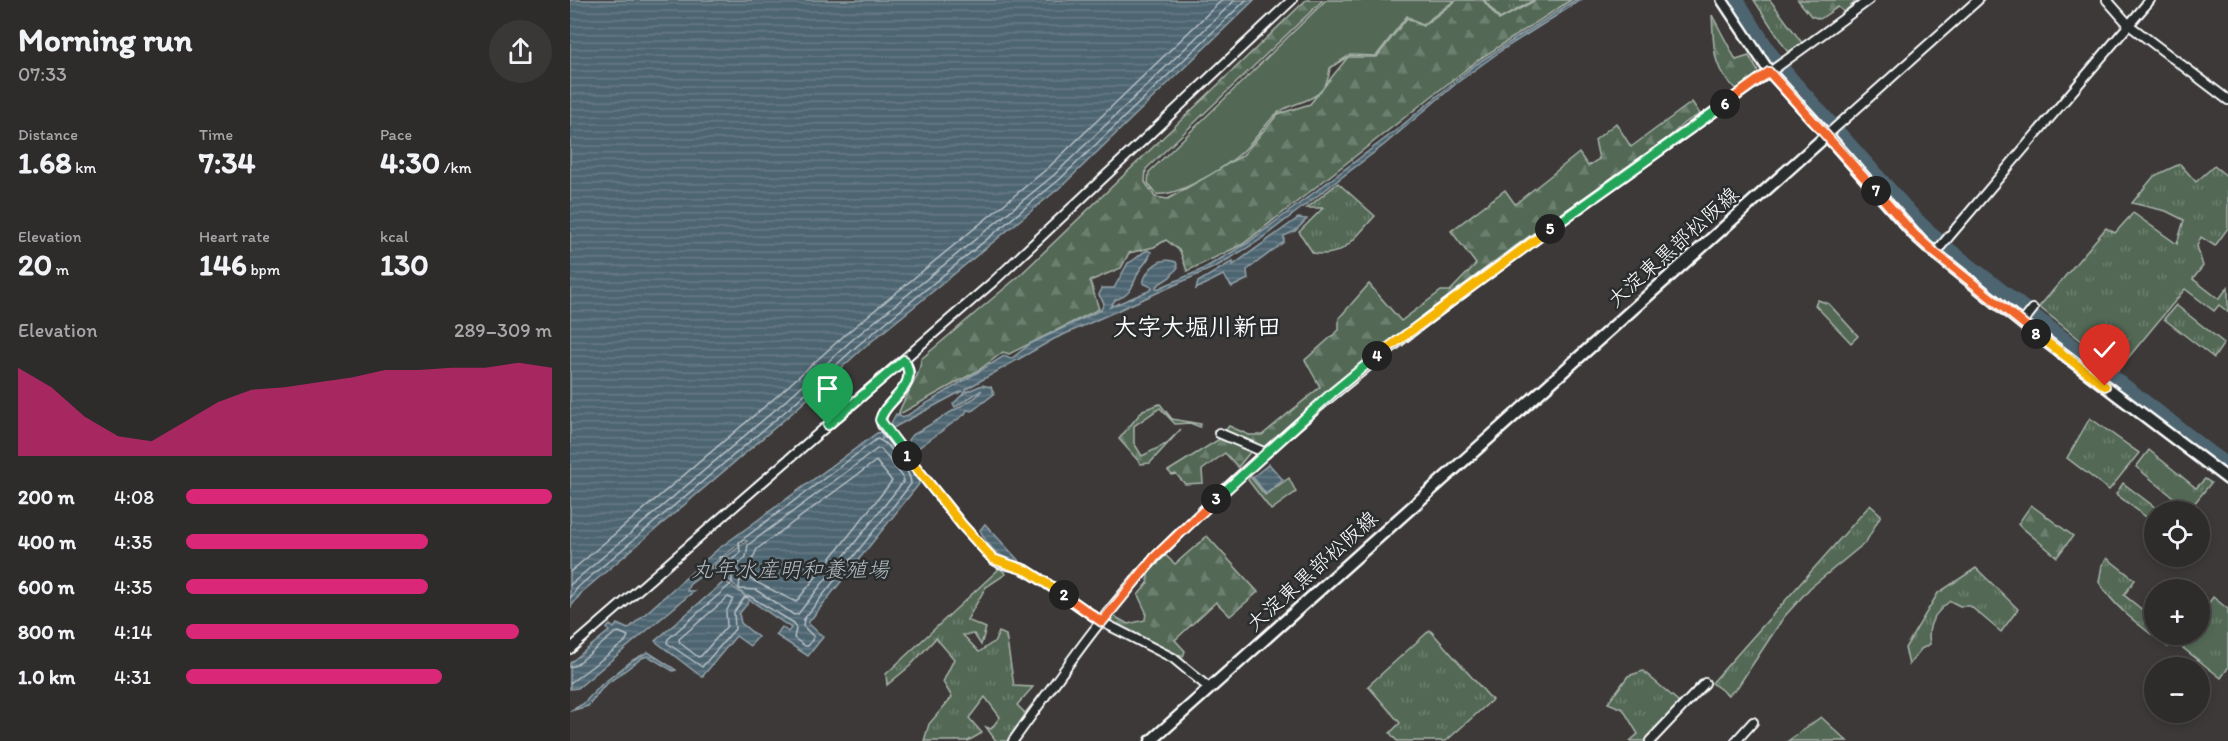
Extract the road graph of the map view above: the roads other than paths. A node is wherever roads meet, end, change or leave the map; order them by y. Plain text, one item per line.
1 (1292, 0) edge
2 (1722, 0) edge
3 (1869, 0) edge
4 (1978, 0) edge
5 (2107, 0) edge
6 (2150, 0) edge
7 (2130, 25) junction
8 (1773, 70) junction
9 (2228, 100) edge
10 (1829, 134) junction
11 (1937, 251) junction
12 (2033, 309) dead end
13 (2024, 321) junction
14 (904, 360) junction
15 (1219, 433) dead end
16 (1266, 453) junction
17 (2228, 479) edge
18 (1102, 622) junction
19 (570, 649) edge
20 (1705, 683) dead end
21 (1209, 688) junction
22 (1753, 722) dead end
23 (1013, 741) edge
24 (1151, 741) edge
25 (1650, 741) edge
26 (1736, 741) edge

1 - 14 street
2 - 8 street
3 - 8 street
4 - 10 street
5 - 7 street
6 - 7 street
7 - 9 street
7 - 11 street
8 - 10 street
8 - 16 street
10 - 11 main road
10 - 21 main road, 大淀東黒部松阪線
11 - 13 main road
12 - 13 street
13 - 17 main road
14 - 18 street
14 - 19 street
15 - 16 street
16 - 18 street
18 - 21 street
18 - 23 street
20 - 25 street
21 - 24 main road, 大淀東黒部松阪線
22 - 26 street

